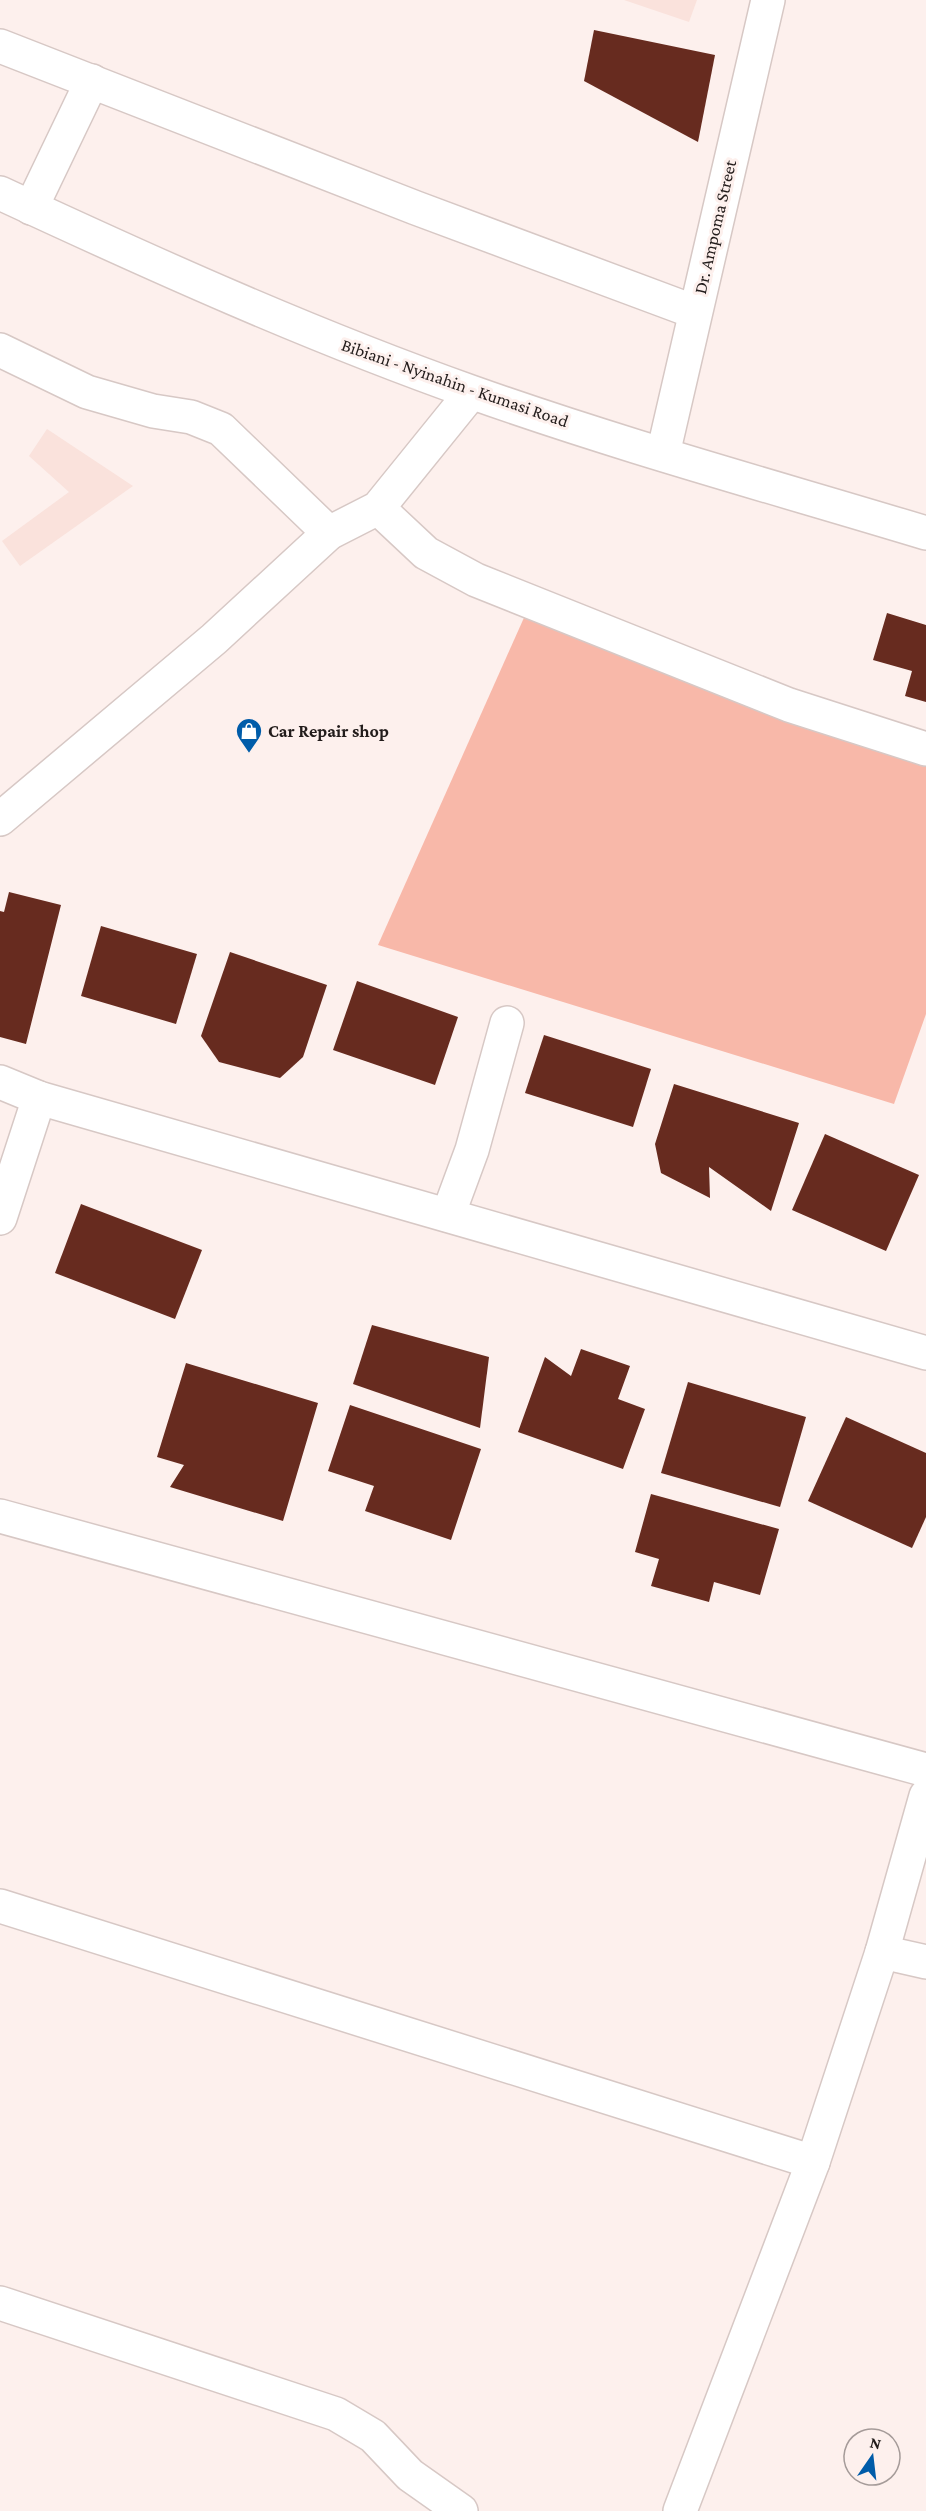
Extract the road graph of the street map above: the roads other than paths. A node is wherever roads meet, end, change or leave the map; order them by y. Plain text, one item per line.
1 (768, 0) edge
2 (0, 45) edge
3 (92, 81) junction
4 (0, 193) edge
5 (31, 207) junction
6 (695, 312) junction
7 (0, 350) edge
8 (471, 393) junction
9 (663, 454) junction
10 (378, 508) junction
11 (329, 533) junction
12 (926, 533) edge
13 (926, 749) edge
14 (0, 819) edge
15 (507, 1023) dead end
16 (0, 1082) edge
17 (39, 1098) junction
18 (448, 1215) junction
19 (0, 1218) edge
20 (926, 1353) edge
21 (0, 1516) edge
22 (926, 1770) edge
23 (926, 1796) edge
24 (0, 1906) edge
25 (882, 1952) junction
26 (926, 1962) edge
27 (813, 2162) junction
28 (0, 2303) edge
29 (461, 2511) edge
30 (680, 2511) edge

1 - 6 street, Dr. Ampoma Street
2 - 3 street
3 - 5 street
3 - 6 street
4 - 5 street, Bibiani - Nyinahin - Kumasi Road
5 - 8 street, Bibiani - Nyinahin - Kumasi Road
6 - 9 street, Dr. Ampoma Street
7 - 11 street
8 - 9 street, Bibiani - Nyinahin - Kumasi Road
8 - 10 street
9 - 12 street, Bibiani - Nyinahin - Kumasi Road
10 - 11 street
10 - 13 street
11 - 14 street
15 - 18 street
16 - 17 street
17 - 18 street
17 - 19 street
18 - 20 street
21 - 22 street
23 - 25 street
24 - 27 street
25 - 26 street
25 - 27 street
27 - 30 street
28 - 29 street

